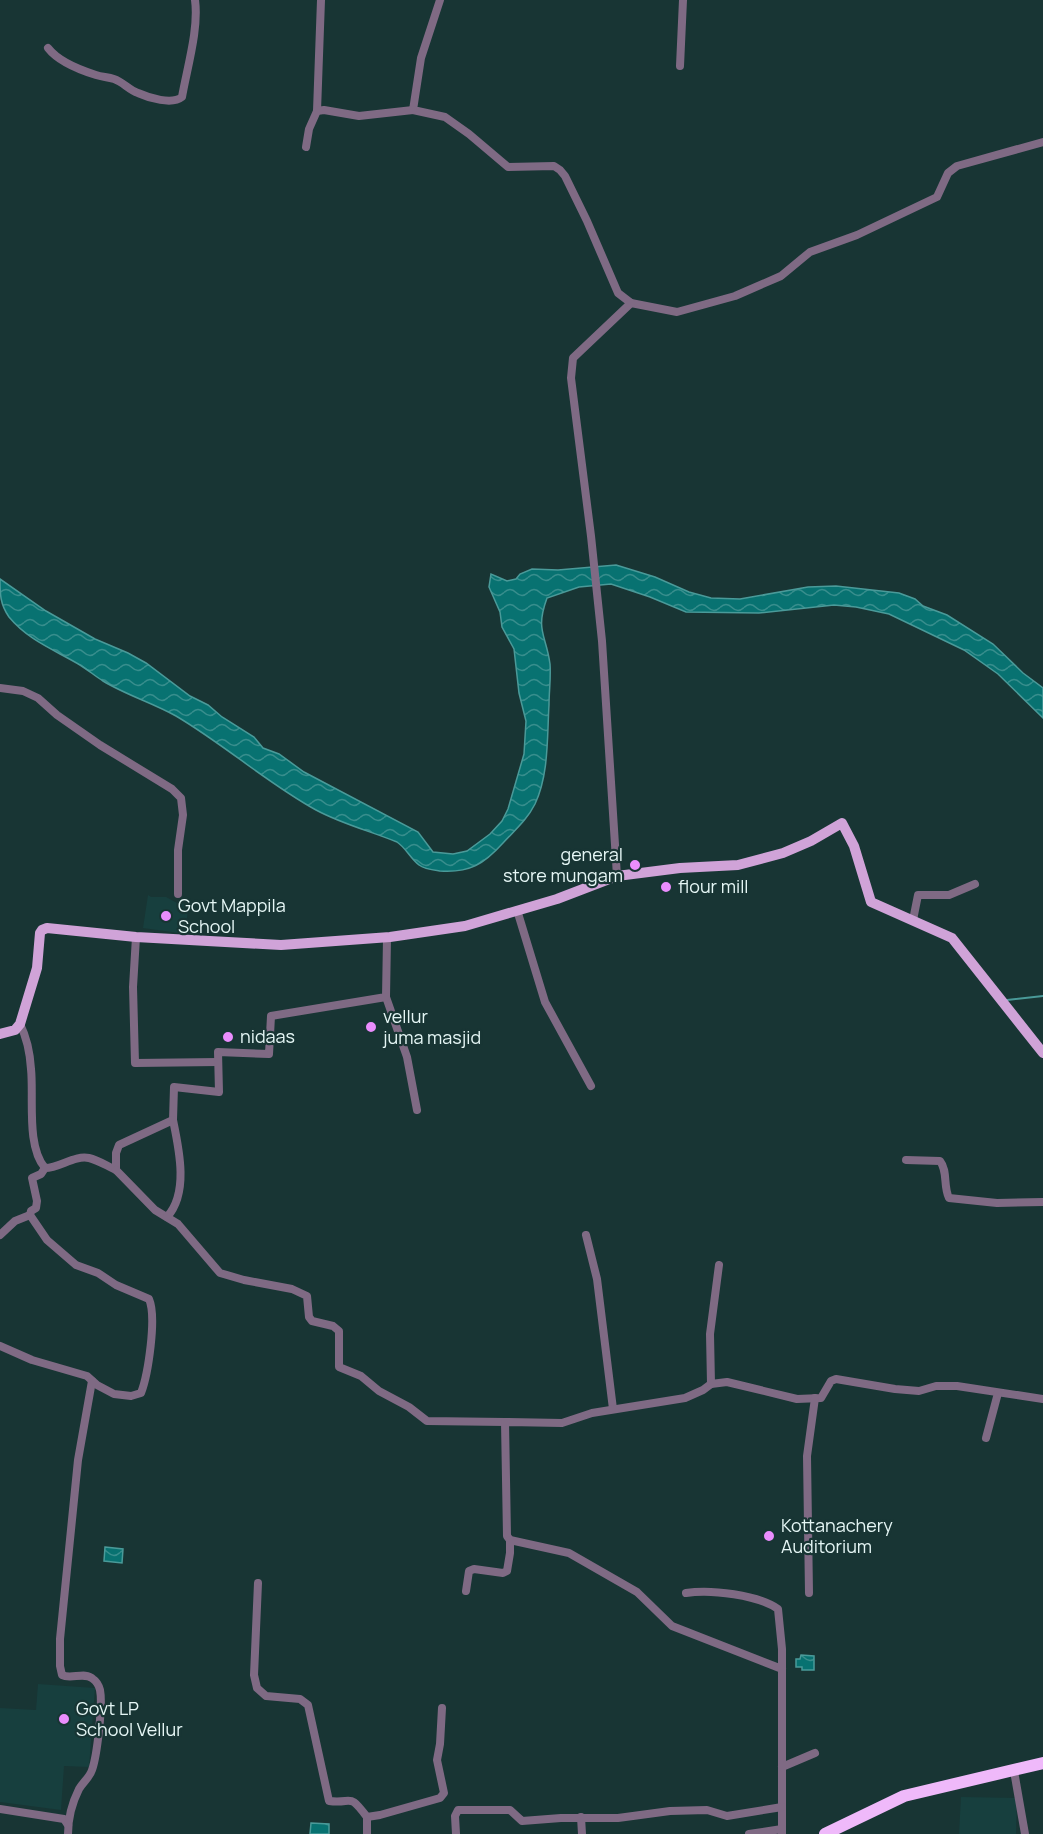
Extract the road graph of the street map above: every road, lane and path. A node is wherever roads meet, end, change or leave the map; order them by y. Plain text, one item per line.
1 (195, 0) edge
2 (321, 0) edge
3 (440, 0) edge
4 (683, 0) edge
5 (48, 48) dead end
6 (680, 66) dead end
7 (413, 110) junction
8 (317, 111) junction
9 (1043, 142) edge
10 (306, 147) dead end
11 (631, 303) junction
12 (0, 688) edge
13 (617, 876) junction
14 (975, 884) dead end
15 (178, 894) dead end
16 (517, 910) junction
17 (913, 920) junction
18 (136, 937) junction
19 (387, 938) junction
20 (386, 997) junction
21 (20, 1024) junction
22 (0, 1034) edge
23 (1043, 1053) edge
24 (218, 1062) junction
25 (591, 1086) dead end
26 (417, 1110) dead end
27 (173, 1120) junction
28 (906, 1160) dead end
29 (45, 1168) junction
30 (116, 1170) junction
31 (1043, 1202) edge
32 (30, 1215) junction
33 (167, 1217) junction
34 (0, 1235) edge
35 (586, 1235) dead end
36 (719, 1265) dead end
37 (0, 1346) edge
38 (92, 1381) junction
39 (711, 1384) junction
40 (998, 1393) junction
41 (815, 1398) junction
42 (1043, 1399) edge
43 (613, 1409) junction
44 (505, 1422) junction
45 (986, 1438) dead end
46 (510, 1540) junction
47 (258, 1583) dead end
48 (466, 1591) dead end
49 (686, 1593) dead end
50 (809, 1593) dead end
51 (782, 1669) junction
52 (442, 1708) dead end
53 (815, 1754) dead end
54 (1043, 1763) edge
55 (782, 1767) junction
56 (1014, 1771) junction
57 (782, 1807) junction
58 (0, 1809) edge
59 (367, 1816) junction
60 (581, 1817) junction
61 (70, 1831) edge
62 (782, 1832) edge
63 (367, 1834) edge
64 (456, 1834) edge
65 (582, 1834) edge
66 (749, 1834) edge
67 (825, 1834) edge
68 (1025, 1834) edge

1 - 5 street
2 - 8 street
3 - 7 street
4 - 6 street
7 - 8 street
7 - 11 street
8 - 10 street
9 - 11 street
11 - 13 street
12 - 15 street
13 - 16 main road
13 - 17 main road
14 - 17 street
16 - 19 main road
16 - 25 street
17 - 23 main road
18 - 19 main road
18 - 21 main road
18 - 24 street
19 - 20 street
20 - 24 street
20 - 26 street
21 - 22 main road
21 - 29 street
24 - 27 street
27 - 30 street
27 - 33 street
28 - 31 street
29 - 30 street
29 - 32 street
30 - 33 street
32 - 34 street
32 - 38 street
33 - 44 street
35 - 43 street
36 - 39 street
37 - 38 street
38 - 61 street
39 - 41 street
39 - 43 street
40 - 41 street
40 - 42 street
40 - 45 street
41 - 50 street
43 - 44 street
44 - 46 street
46 - 48 street
46 - 51 street
47 - 59 street
49 - 51 street
51 - 55 street
52 - 59 street
53 - 55 street
54 - 56 highway
55 - 57 street
56 - 67 highway
56 - 68 street
57 - 60 street
57 - 62 street
58 - 61 street
59 - 63 street
60 - 64 street
60 - 65 street
62 - 66 street

